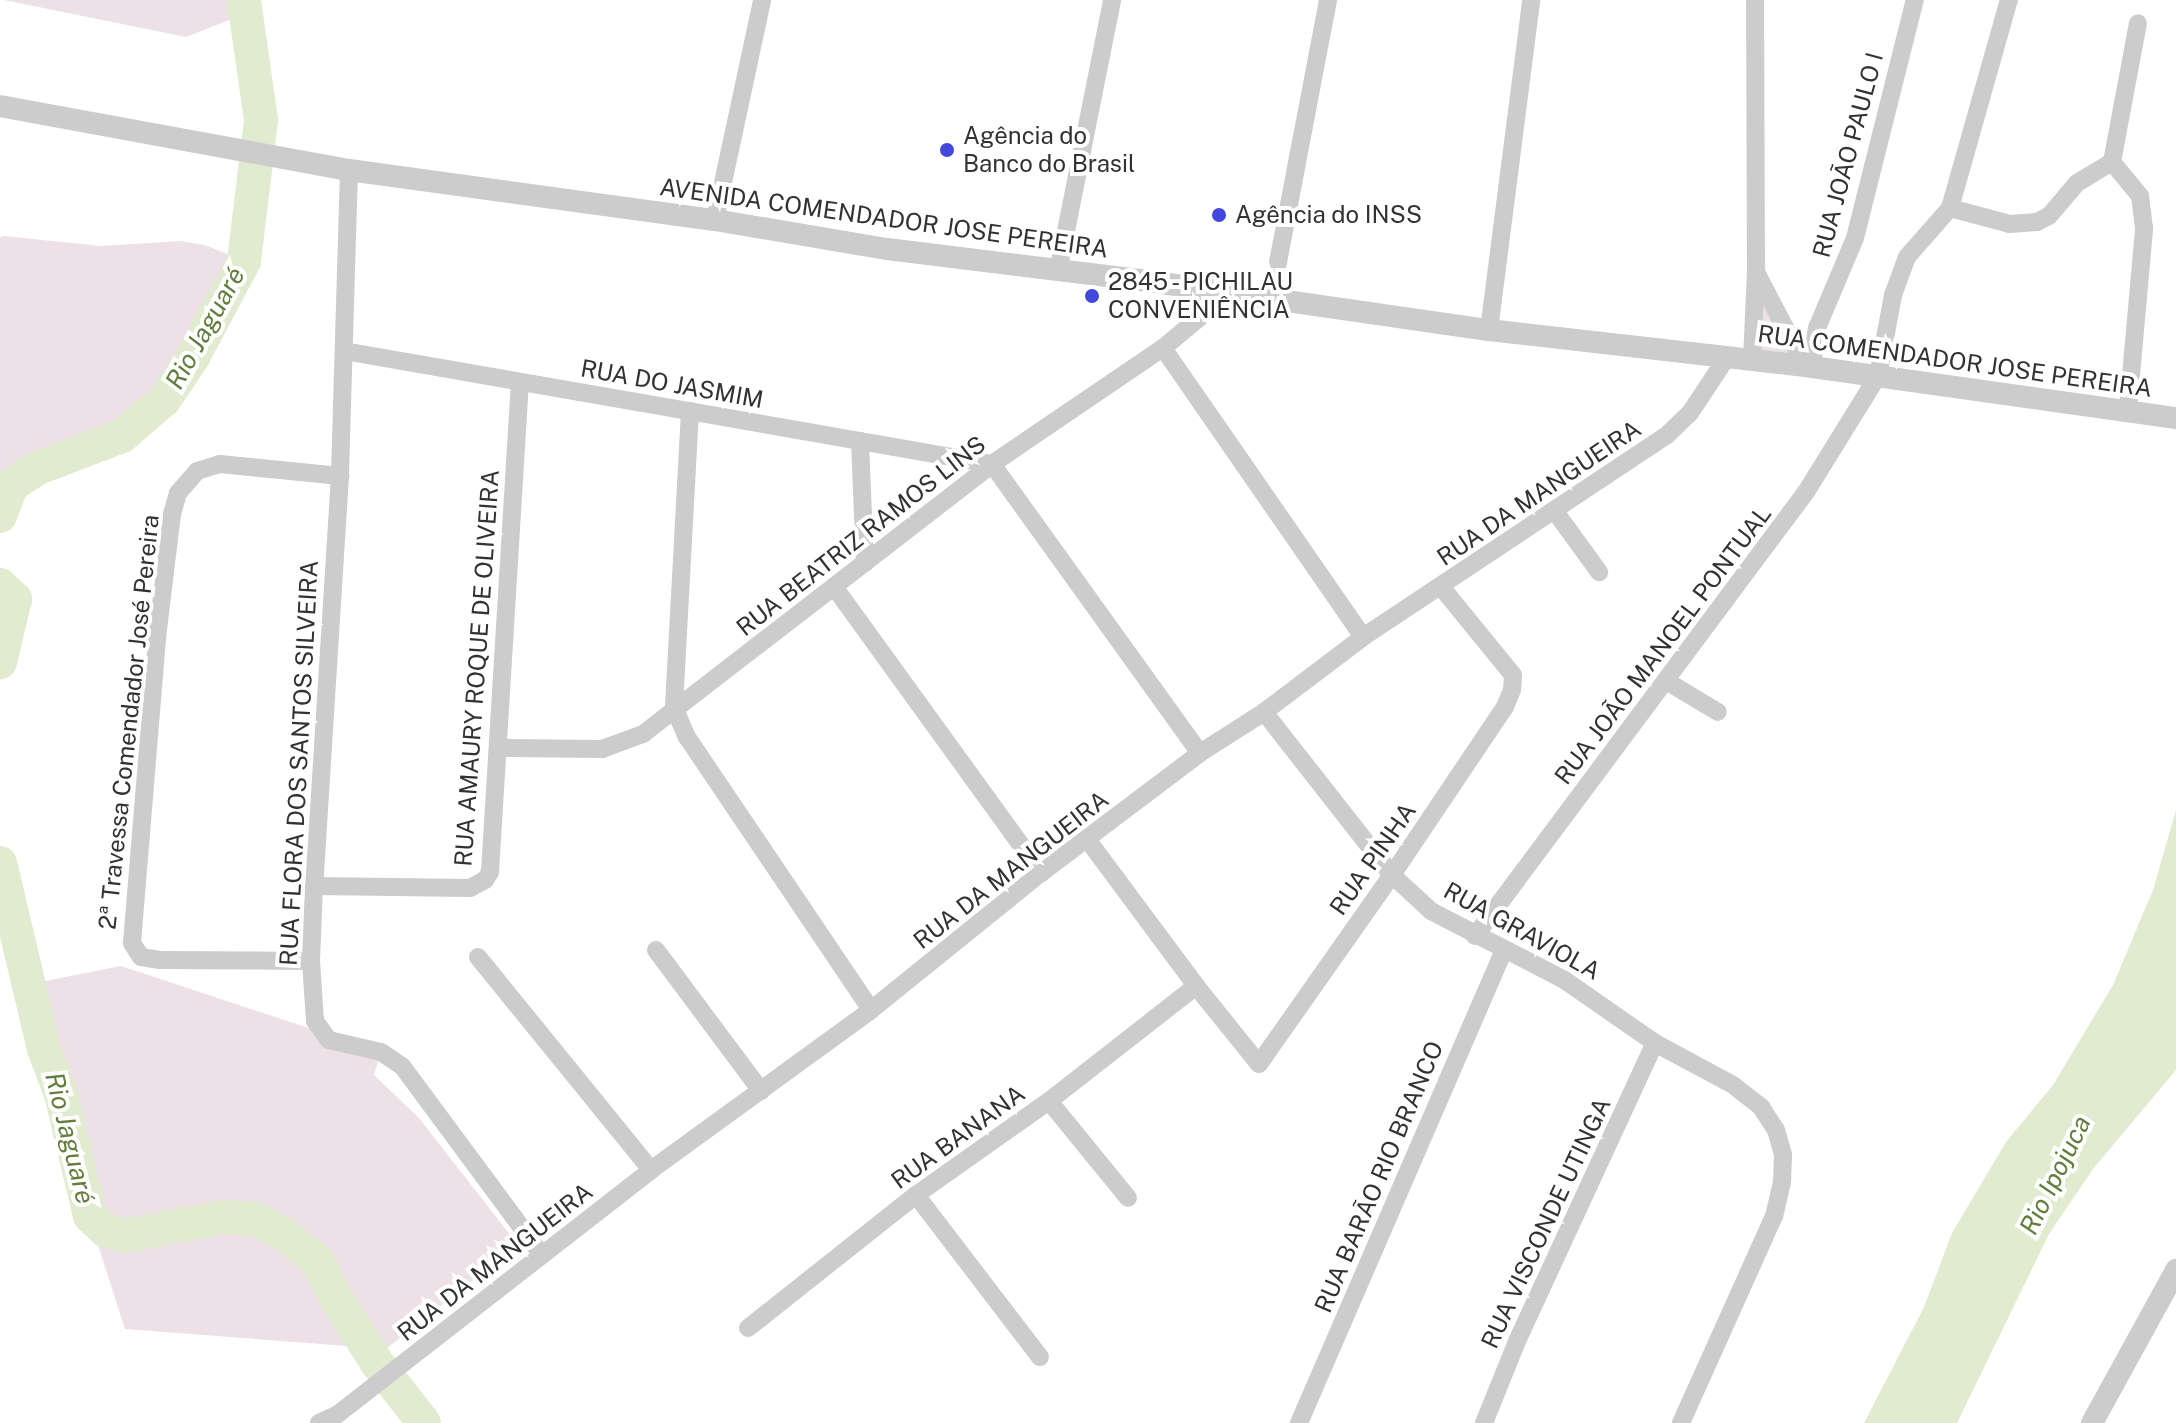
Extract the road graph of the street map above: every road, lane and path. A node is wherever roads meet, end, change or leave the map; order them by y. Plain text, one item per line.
1 (762, 0) edge
2 (1112, 0) edge
3 (1328, 0) edge
4 (1531, 0) edge
5 (1755, 0) edge
6 (1915, 0) edge
7 (2009, 0) edge
8 (2138, 23) dead end
9 (0, 106) edge
10 (2112, 162) junction
11 (349, 170) junction
12 (1950, 208) junction
13 (715, 220) junction
14 (1058, 271) junction
15 (1756, 271) junction
16 (1229, 293) junction
17 (1271, 299) junction
18 (1489, 330) junction
19 (1163, 348) junction
20 (344, 351) junction
21 (1727, 357) junction
22 (1752, 359) junction
23 (1808, 367) junction
24 (1878, 376) junction
25 (520, 382) junction
26 (2128, 409) junction
27 (690, 411) junction
28 (2176, 418) edge
29 (860, 441) junction
30 (992, 464) junction
31 (340, 476) junction
32 (1554, 510) junction
33 (865, 563) junction
34 (1599, 572) dead end
35 (835, 588) junction
36 (1442, 588) junction
37 (1363, 637) junction
38 (1668, 682) junction
39 (674, 707) junction
40 (1264, 712) junction
41 (1718, 712) dead end
42 (500, 748) junction
43 (1200, 753) junction
44 (1087, 839) junction
45 (1041, 873) junction
46 (1392, 875) junction
47 (314, 886) junction
48 (1475, 936) junction
49 (656, 950) dead end
50 (1504, 950) junction
51 (478, 957) dead end
52 (311, 961) junction
53 (1196, 986) junction
54 (871, 1010) junction
55 (1655, 1043) junction
56 (761, 1091) junction
57 (1049, 1101) junction
58 (651, 1170) junction
59 (916, 1195) junction
60 (1128, 1198) dead end
61 (541, 1254) junction
62 (2176, 1270) edge
63 (748, 1328) dead end
64 (1040, 1357) dead end
65 (319, 1423) edge
66 (1299, 1423) edge
67 (1484, 1423) edge
68 (1681, 1423) edge
69 (2092, 1423) edge

1 - 13 street
2 - 14 street
3 - 17 street
4 - 18 street
5 - 15 street
6 - 23 street, RUA JOÃO PAULO I
7 - 12 street
8 - 10 street
9 - 11 street, AVENIDA COMENDADOR JOSE PEREIRA
10 - 12 street
10 - 26 street
11 - 13 street, AVENIDA COMENDADOR JOSE PEREIRA
11 - 20 street, RUA FLORA DOS SANTOS SILVEIRA
12 - 24 street
13 - 14 street, AVENIDA COMENDADOR JOSE PEREIRA
14 - 16 street, AVENIDA COMENDADOR JOSE PEREIRA
15 - 22 street
15 - 23 street
16 - 17 street, AVENIDA COMENDADOR JOSE PEREIRA
16 - 19 street, RUA BEATRIZ RAMOS LINS
17 - 18 street, AVENIDA COMENDADOR JOSE PEREIRA
18 - 21 street, AVENIDA COMENDADOR JOSE PEREIRA
19 - 30 street, RUA BEATRIZ RAMOS LINS
19 - 37 street
20 - 25 street, RUA DO JASMIM
20 - 31 street, RUA FLORA DOS SANTOS SILVEIRA
21 - 22 street, RUA COMENDADOR JOSE PEREIRA
21 - 32 street, RUA DA MANGUEIRA
22 - 23 street, RUA COMENDADOR JOSE PEREIRA
23 - 24 street, RUA COMENDADOR JOSE PEREIRA
24 - 26 street, RUA COMENDADOR JOSE PEREIRA
24 - 38 street, RUA JOÃO MANOEL PONTUAL
25 - 27 street, RUA DO JASMIM
25 - 42 street, RUA AMAURY ROQUE DE OLIVEIRA
26 - 28 street, RUA COMENDADOR JOSE PEREIRA
27 - 29 street, RUA DO JASMIM
27 - 39 street
29 - 30 street, RUA DO JASMIM
29 - 33 street
30 - 33 street, RUA BEATRIZ RAMOS LINS
30 - 43 street
31 - 47 street, RUA FLORA DOS SANTOS SILVEIRA
31 - 52 street, 2ª Travessa Comendador José Pereira
32 - 34 street
32 - 36 street, RUA DA MANGUEIRA
33 - 35 street, RUA BEATRIZ RAMOS LINS
35 - 39 street, RUA BEATRIZ RAMOS LINS
35 - 45 street
36 - 37 street, RUA DA MANGUEIRA
36 - 46 street, RUA PINHA
37 - 40 street, RUA DA MANGUEIRA
38 - 41 street
38 - 48 street, RUA JOÃO MANOEL PONTUAL
39 - 42 street, RUA BEATRIZ RAMOS LINS
39 - 54 street
40 - 43 street, RUA DA MANGUEIRA
40 - 46 street, RUA GRAVIOLA
42 - 47 street, RUA AMAURY ROQUE DE OLIVEIRA
43 - 44 street, RUA DA MANGUEIRA
44 - 45 street, RUA DA MANGUEIRA
44 - 53 street
45 - 54 street, RUA DA MANGUEIRA
46 - 48 street, RUA GRAVIOLA
46 - 53 street, RUA PINHA
47 - 52 street, RUA FLORA DOS SANTOS SILVEIRA
48 - 50 street, RUA GRAVIOLA
49 - 56 street
50 - 55 street, RUA GRAVIOLA
50 - 66 street, RUA BARÃO RIO BRANCO
51 - 58 street
52 - 61 street, RUA FLORA DOS SANTOS SILVEIRA
53 - 57 street, RUA BANANA
54 - 56 street, RUA DA MANGUEIRA
55 - 67 street, RUA VISCONDE UTINGA
55 - 68 street, RUA GRAVIOLA
56 - 58 street, RUA DA MANGUEIRA
57 - 59 street, RUA BANANA
57 - 60 street
58 - 61 street, RUA DA MANGUEIRA
59 - 63 street, RUA BANANA
59 - 64 street
61 - 65 street, RUA DA MANGUEIRA
62 - 69 street

